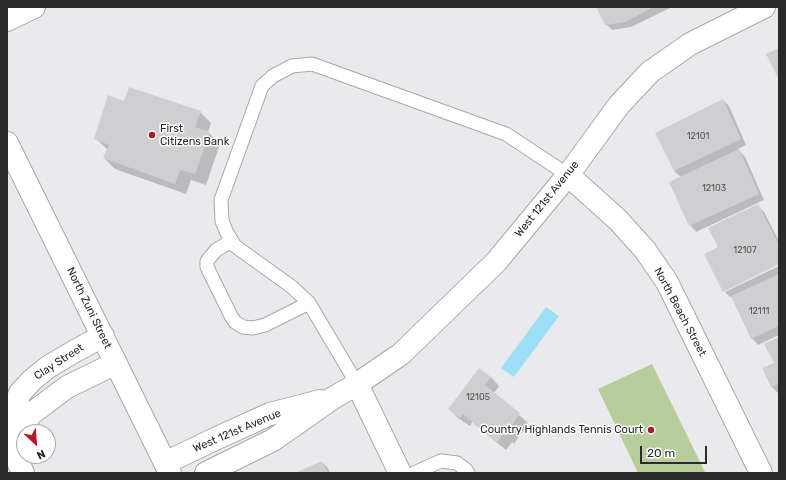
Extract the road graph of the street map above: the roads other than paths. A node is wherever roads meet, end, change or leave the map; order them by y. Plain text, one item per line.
1 (34, 7) edge
2 (764, 7) edge
3 (7, 20) edge
4 (7, 143) edge
5 (568, 175) junction
6 (232, 240) junction
7 (309, 303) junction
8 (102, 336) junction
9 (116, 364) junction
10 (357, 384) junction
11 (333, 398) junction
12 (21, 467) edge
13 (168, 468) edge
14 (206, 473) edge
15 (400, 473) edge
16 (414, 473) edge
17 (468, 473) edge
18 (761, 473) edge

1 - 3 street
2 - 5 street, West 121st Avenue
4 - 8 street, North Zuni Street
5 - 6 lane
5 - 10 street, West 121st Avenue
5 - 18 street, North Beach Street
6 - 7 lane
6 - 7 lane
7 - 10 lane
8 - 9 street, North Zuni Street
8 - 12 street, Clay Street
9 - 12 street, Clay Street
9 - 13 street, North Zuni Street
10 - 11 street, West 121st Avenue
10 - 15 street
11 - 13 street, West 121st Avenue
11 - 14 street, West 121st Avenue
16 - 17 lane

